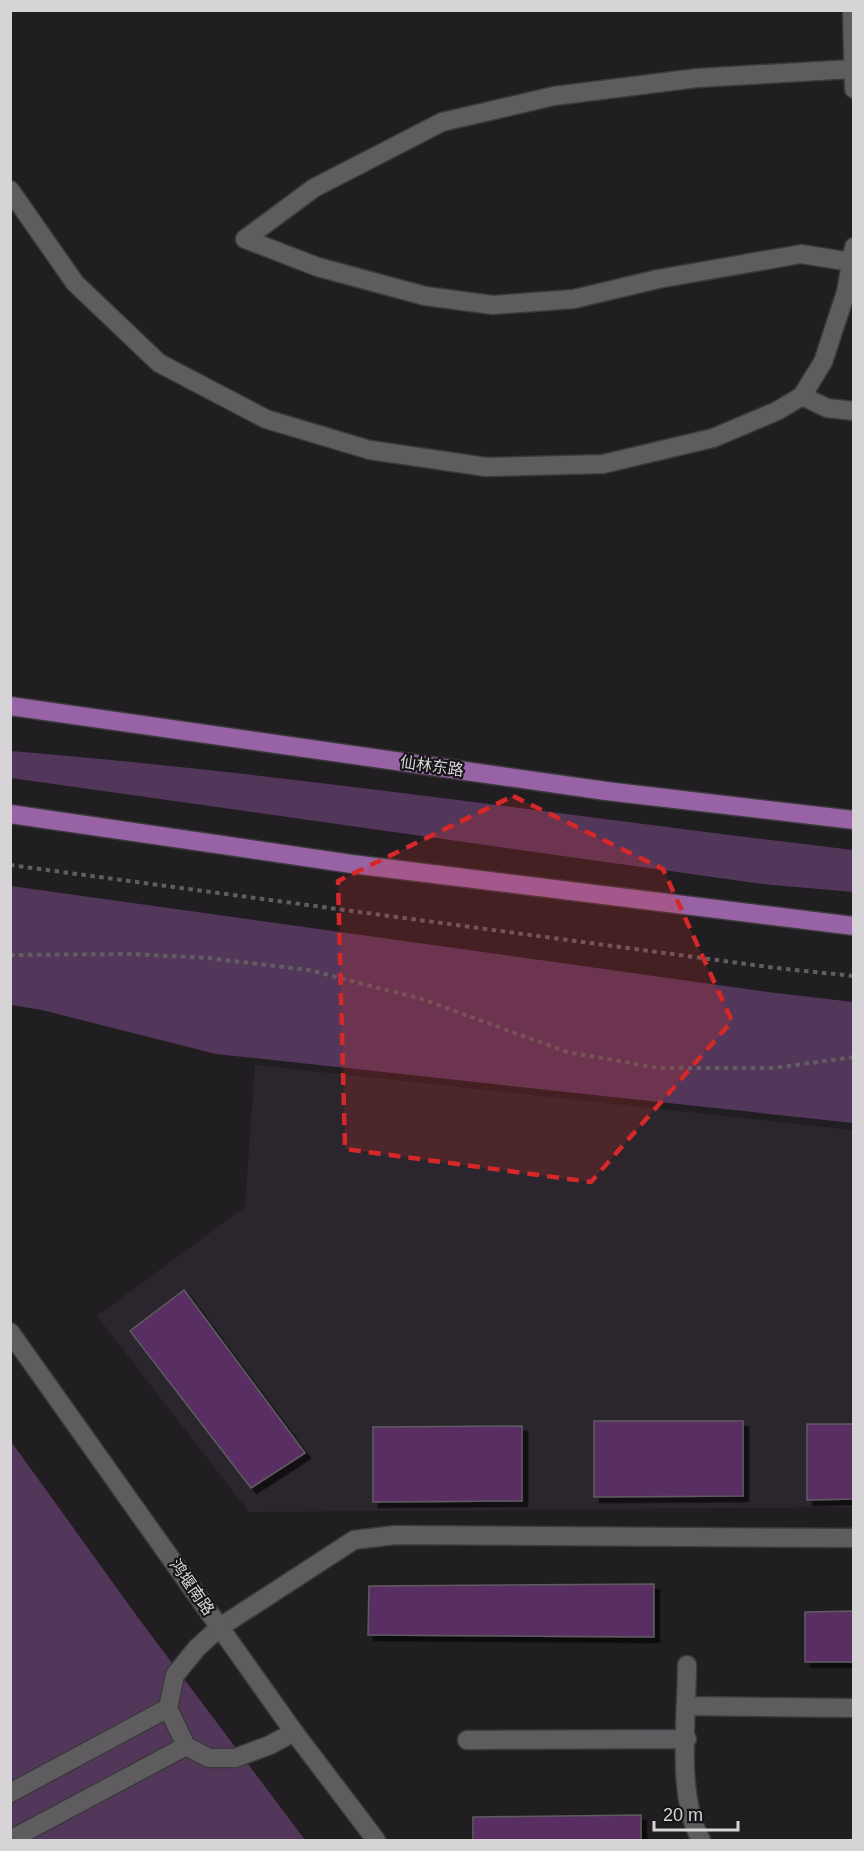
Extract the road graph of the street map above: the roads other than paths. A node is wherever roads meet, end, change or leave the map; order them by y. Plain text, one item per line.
1 (852, 10) edge
2 (853, 69) edge
3 (854, 89) edge
4 (10, 190) edge
5 (852, 254) edge
6 (802, 396) junction
7 (854, 411) edge
8 (10, 706) edge
9 (12, 816) edge
10 (854, 820) edge
11 (854, 926) edge
12 (10, 1332) edge
13 (854, 1538) edge
14 (220, 1627) junction
15 (687, 1665) dead end
16 (687, 1706) junction
17 (168, 1708) junction
18 (854, 1708) edge
19 (294, 1732) junction
20 (687, 1739) junction
21 (467, 1740) dead end
22 (186, 1746) junction
23 (10, 1793) edge
24 (10, 1840) edge
25 (376, 1840) edge
26 (701, 1840) edge

1 - 2 street
2 - 3 street
2 - 5 street
4 - 6 street
5 - 6 street
6 - 7 street
8 - 10 main road, 仙林东路
9 - 11 main road
12 - 14 street, 鸿堰南路
13 - 14 street
14 - 17 street
14 - 19 street, 鸿堰南路
15 - 16 street
16 - 18 street
16 - 20 street
17 - 22 street
17 - 23 street
19 - 22 street
19 - 25 street, 鸿堰南路
20 - 21 street
20 - 26 street
22 - 24 street

